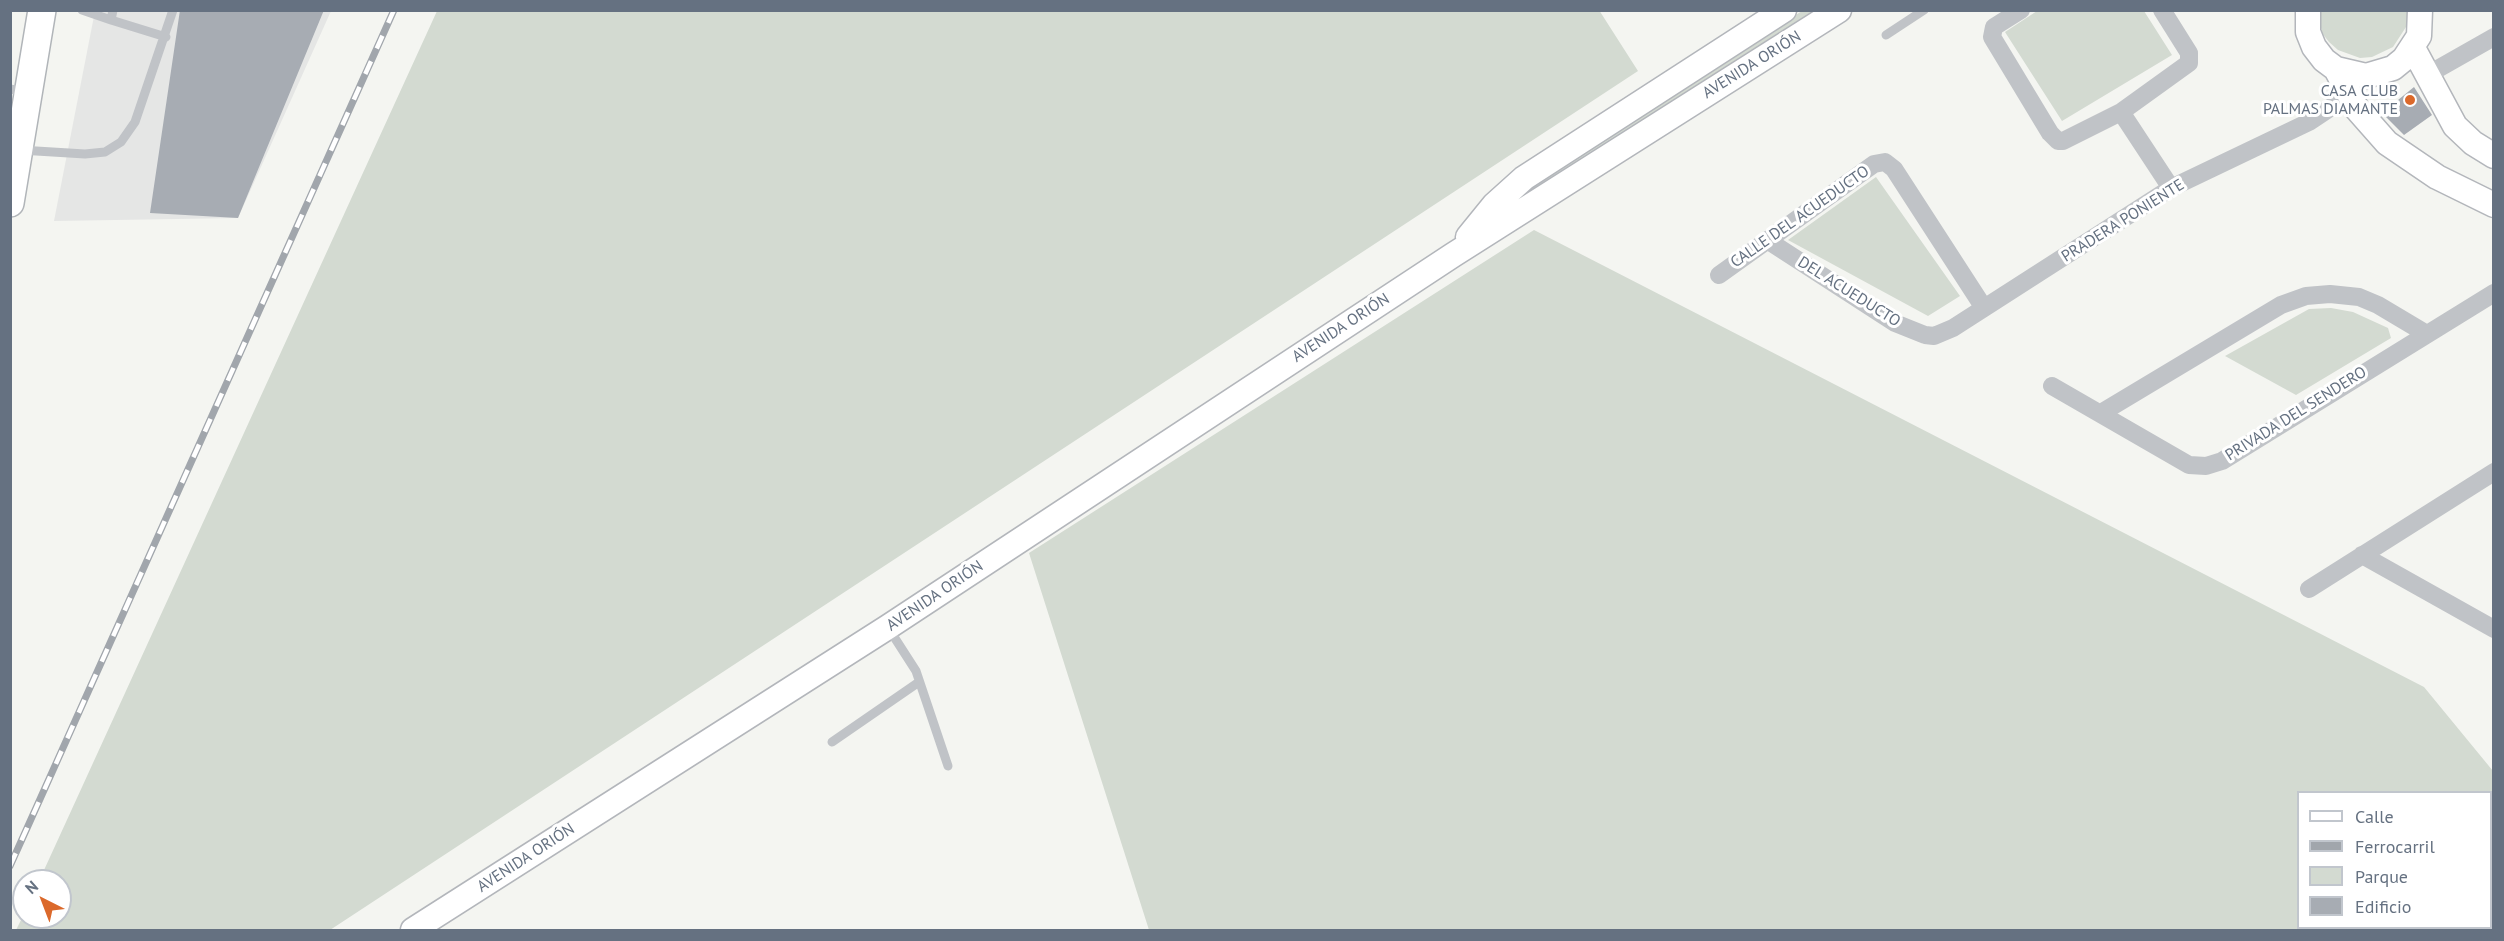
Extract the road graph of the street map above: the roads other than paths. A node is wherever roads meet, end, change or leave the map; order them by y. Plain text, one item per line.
1 (42, 10) edge
2 (82, 10) edge
3 (173, 10) edge
4 (1784, 10) edge
5 (1839, 10) edge
6 (1924, 10) edge
7 (2021, 10) edge
8 (2162, 10) edge
9 (2308, 10) edge
10 (2420, 10) edge
11 (112, 15) edge
12 (1886, 35) dead end
13 (166, 37) junction
14 (2493, 37) edge
15 (2413, 48) junction
16 (2336, 69) junction
17 (2427, 75) junction
18 (20, 91) edge
19 (2348, 96) junction
20 (2121, 112) junction
21 (15, 150) edge
22 (2493, 156) edge
23 (2171, 188) junction
24 (10, 203) edge
25 (2493, 206) edge
26 (1767, 240) junction
27 (1453, 255) junction
28 (1719, 274) dead end
29 (2493, 293) edge
30 (1984, 308) junction
31 (2425, 333) junction
32 (1934, 336) joint
33 (2052, 386) dead end
34 (2101, 413) junction
35 (2493, 472) edge
36 (2362, 555) junction
37 (2309, 589) dead end
38 (888, 627) junction
39 (2493, 629) edge
40 (919, 682) junction
41 (832, 742) dead end
42 (948, 766) dead end
43 (413, 930) edge

1 - 18 main road
2 - 11 lane
3 - 13 lane
4 - 27 street, AVENIDA ORIÓN
5 - 27 street, AVENIDA ORIÓN
6 - 12 lane
7 - 20 street
8 - 20 street
9 - 16 street
10 - 15 street
11 - 13 lane
13 - 21 lane
14 - 17 street
15 - 16 street
15 - 17 street
16 - 19 street
17 - 22 street
18 - 21 main road
19 - 23 street, PRADERA PONIENTE
19 - 25 street
20 - 23 street
21 - 24 main road
23 - 30 street, PRADERA PONIENTE
26 - 28 street, CALLE DEL ACUEDUCTO
26 - 30 street, CALLE DEL ACUEDUCTO
26 - 32 street, DEL ACUEDUCTO
27 - 38 street, AVENIDA ORIÓN
29 - 31 street, PRIVADA DEL SENDERO
30 - 32 street, PRADERA PONIENTE
31 - 34 street
31 - 34 street, PRIVADA DEL SENDERO
33 - 34 street, PRIVADA DEL SENDERO
35 - 36 street
36 - 37 street
36 - 39 street
38 - 40 lane
38 - 43 street, AVENIDA ORIÓN
40 - 41 lane
40 - 42 lane

